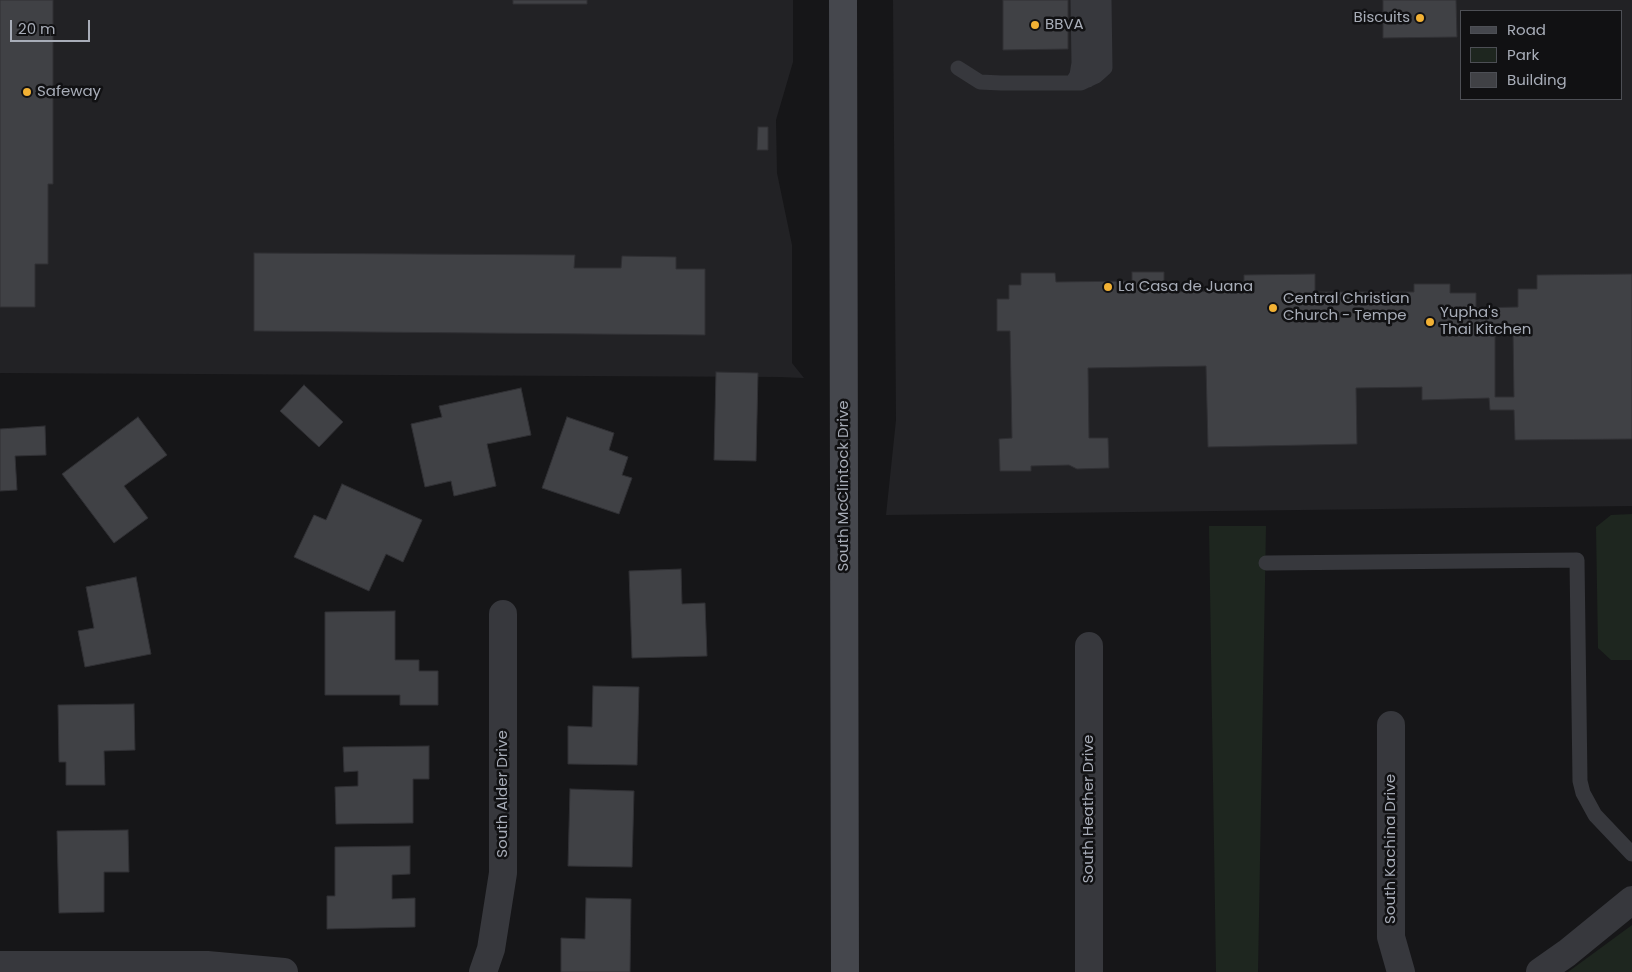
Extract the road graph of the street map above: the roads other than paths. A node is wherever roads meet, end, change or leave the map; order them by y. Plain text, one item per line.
1 (843, 0) edge
2 (1078, 0) edge
3 (1090, 0) edge
4 (1104, 0) edge
5 (958, 68) dead end
6 (1088, 80) junction
7 (1072, 84) junction
8 (1266, 563) dead end
9 (503, 614) dead end
10 (1089, 646) dead end
11 (1391, 725) dead end
12 (1632, 854) edge
13 (1632, 900) edge
14 (0, 965) edge
15 (284, 972) edge
16 (483, 972) edge
17 (844, 972) edge
18 (1089, 972) edge
19 (1401, 972) edge
20 (1540, 972) edge

1 - 17 main road, South McClintock Drive
2 - 7 lane
3 - 6 lane
4 - 6 lane
5 - 7 lane
6 - 7 lane
8 - 12 lane
9 - 16 street, South Alder Drive
10 - 18 street, South Heather Drive
11 - 19 street, South Kachina Drive
13 - 20 street
14 - 15 street

